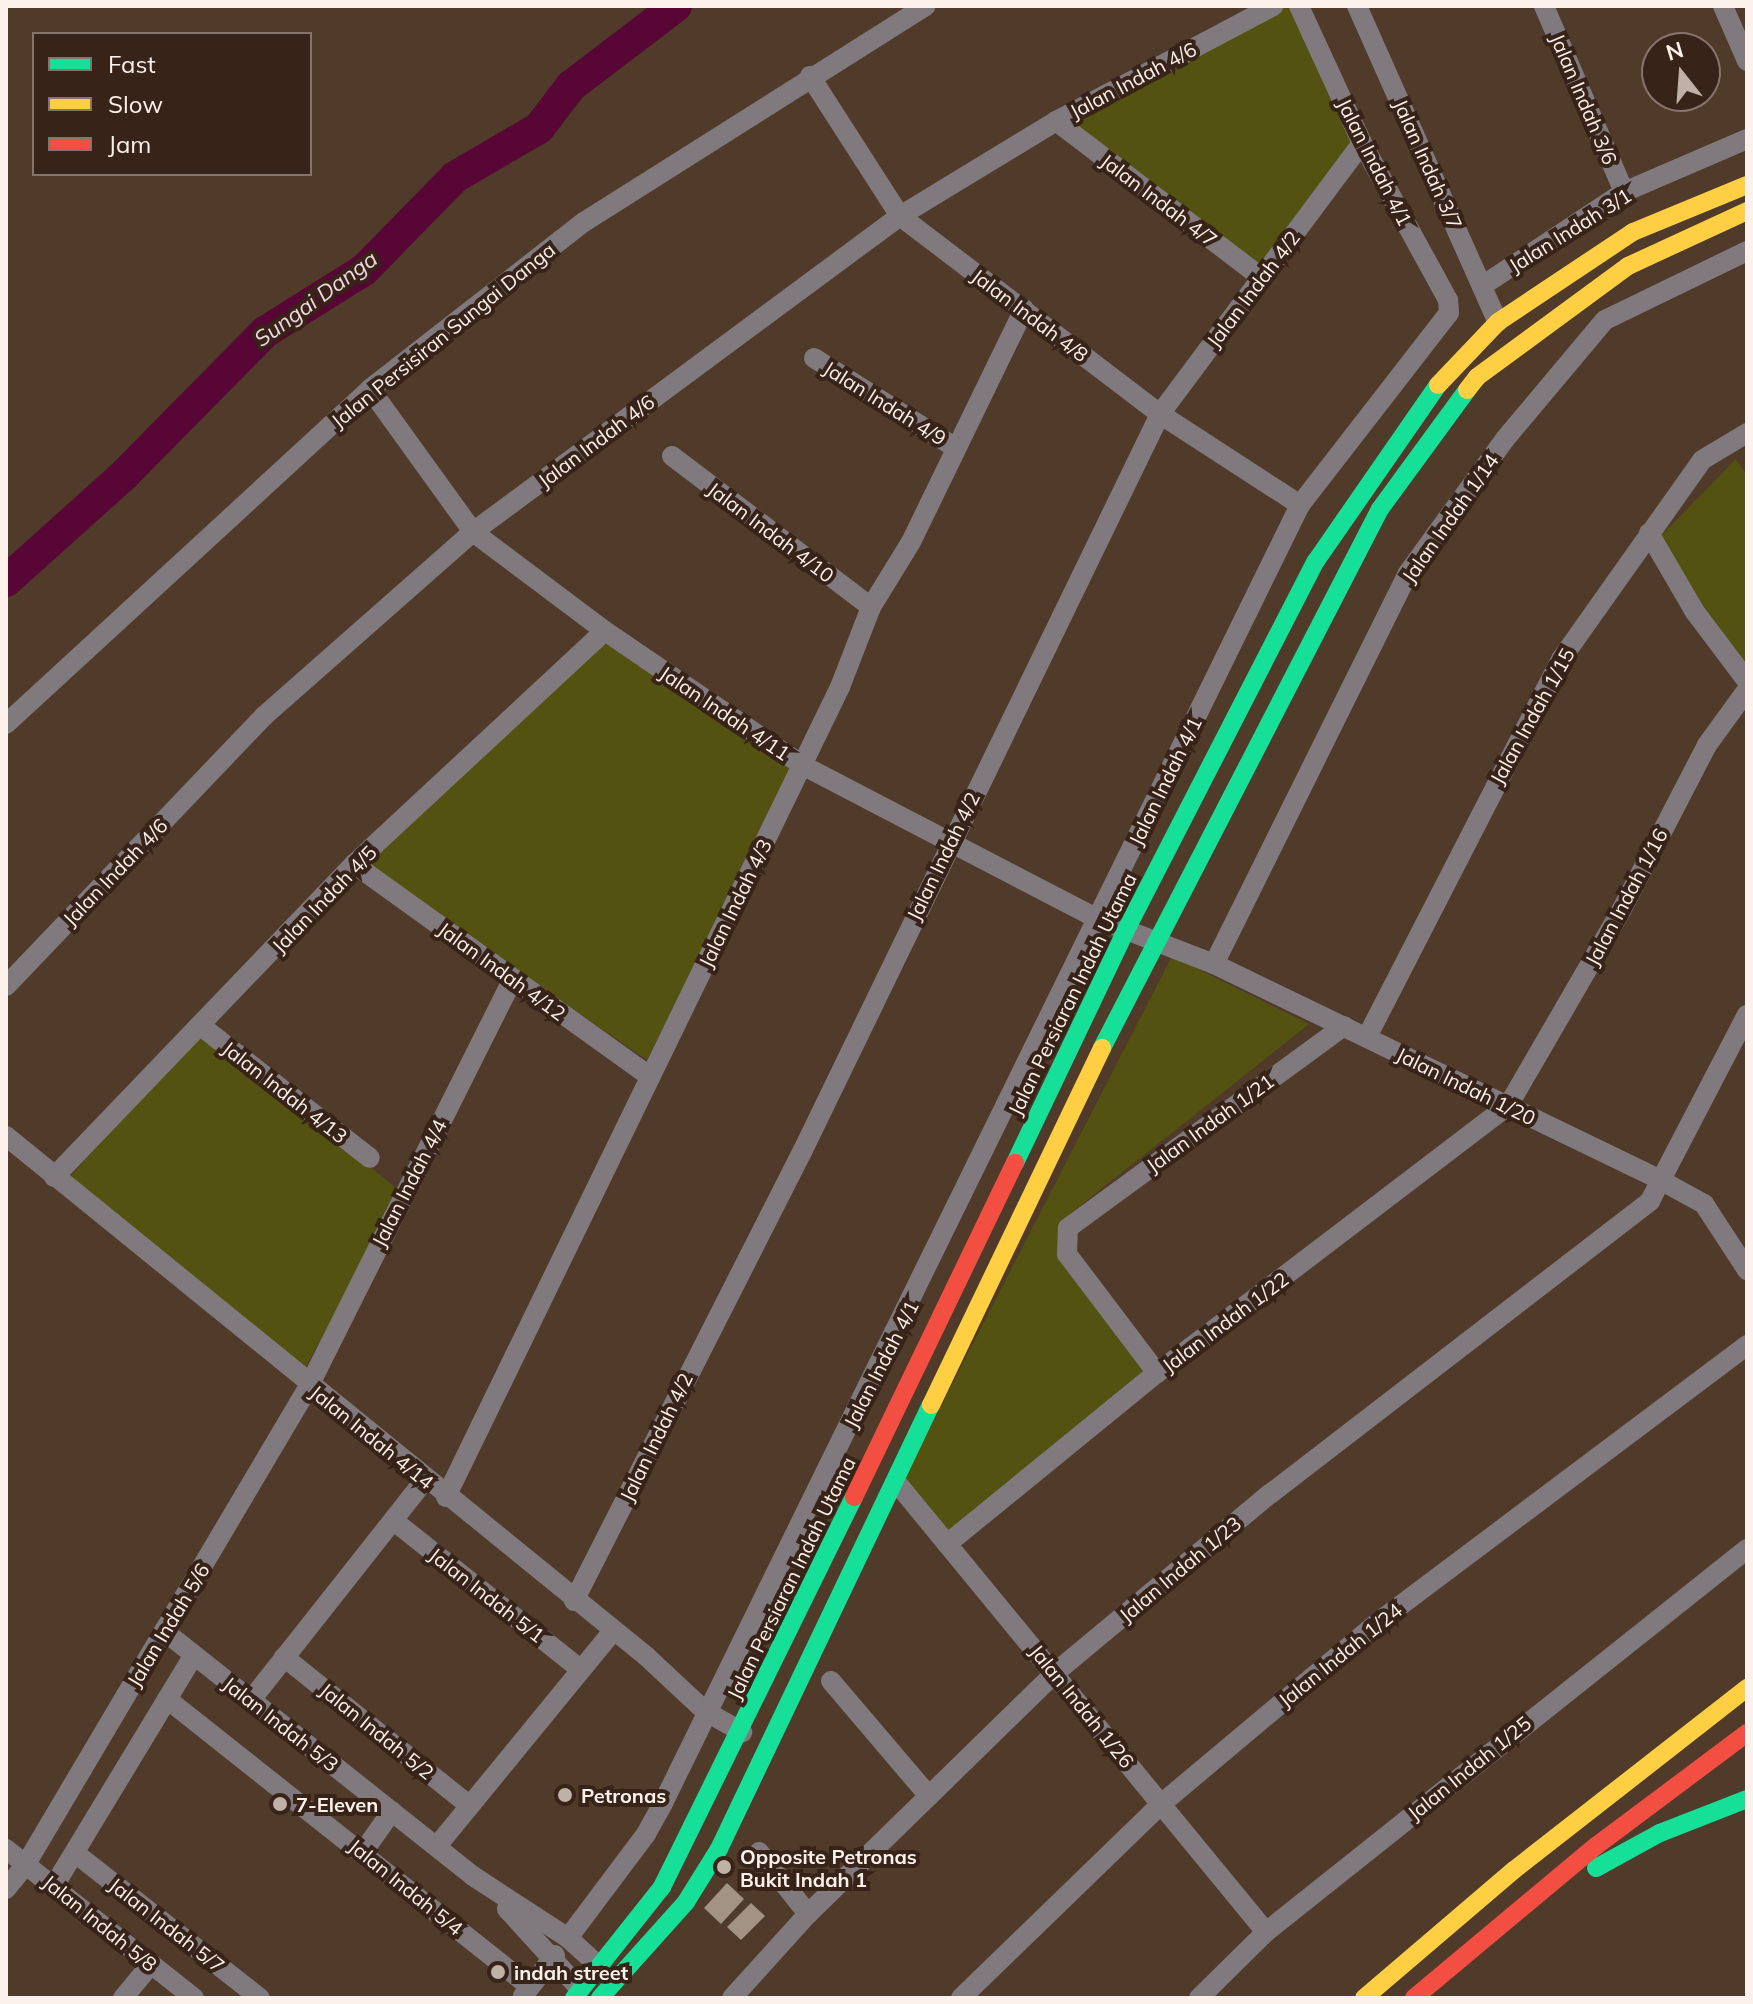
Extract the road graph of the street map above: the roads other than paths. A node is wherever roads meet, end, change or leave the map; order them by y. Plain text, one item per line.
1 (926, 6) edge
2 (1273, 6) edge
3 (1299, 6) edge
4 (1357, 6) edge
5 (1544, 6) edge
6 (1723, 6) edge
7 (1747, 61) edge
8 (810, 76) junction
9 (1056, 121) junction
10 (1747, 139) edge
11 (1362, 143) junction
12 (1747, 185) edge
13 (1624, 192) junction
14 (1747, 211) edge
15 (900, 216) junction
16 (1747, 251) edge
17 (1262, 278) junction
18 (1482, 286) junction
19 (1024, 309) junction
20 (1498, 322) junction
21 (814, 358) dead end
22 (370, 389) junction
23 (1160, 414) junction
24 (1747, 433) edge
25 (956, 448) junction
26 (672, 456) dead end
27 (1300, 505) junction
28 (473, 532) junction
29 (1649, 533) junction
30 (871, 607) junction
31 (605, 631) junction
32 (1747, 681) edge
33 (1747, 690) edge
34 (6, 724) edge
35 (802, 765) junction
36 (949, 841) junction
37 (354, 864) junction
38 (1098, 919) junction
39 (1125, 932) junction
40 (1152, 944) junction
41 (1214, 964) junction
42 (512, 981) junction
43 (6, 986) edge
44 (1747, 1015) edge
45 (201, 1026) junction
46 (1344, 1026) junction
47 (1367, 1037) junction
48 (650, 1077) junction
49 (1508, 1106) junction
50 (6, 1136) edge
51 (370, 1158) dead end
52 (54, 1177) junction
53 (1662, 1181) junction
54 (1747, 1270) edge
55 (1747, 1345) edge
56 (1157, 1373) junction
57 (309, 1386) junction
58 (425, 1480) junction
59 (897, 1483) junction
60 (446, 1497) junction
61 (394, 1521) junction
62 (947, 1544) junction
63 (1747, 1549) edge
64 (574, 1601) junction
65 (614, 1630) junction
66 (164, 1631) junction
67 (194, 1655) junction
68 (284, 1657) junction
69 (579, 1668) junction
70 (1056, 1672) junction
71 (831, 1681) dead end
72 (1747, 1688) edge
73 (167, 1699) junction
74 (251, 1700) junction
75 (705, 1711) junction
76 (742, 1732) junction
77 (1747, 1733) edge
78 (929, 1796) junction
79 (1747, 1799) edge
80 (1160, 1805) junction
81 (470, 1806) junction
82 (392, 1811) junction
83 (437, 1846) junction
84 (6, 1849) edge
85 (363, 1852) junction
86 (759, 1852) dead end
87 (75, 1853) junction
88 (26, 1864) junction
89 (473, 1876) junction
90 (54, 1886) junction
91 (6, 1889) edge
92 (1523, 1907) junction
93 (808, 1914) junction
94 (1266, 1932) junction
95 (568, 1938) junction
96 (555, 1955) junction
97 (151, 1964) junction
98 (599, 1966) junction
99 (619, 1991) edge
100 (526, 1993) edge
101 (580, 1995) edge
102 (252, 1996) edge
103 (123, 1998) edge
104 (194, 1998) edge
105 (600, 1998) edge
106 (732, 1998) edge
107 (961, 1998) edge
108 (1199, 1998) edge
109 (1364, 1998) edge
110 (1414, 1998) edge

1 - 8 street, Jalan Persisiran Sungai Danga
2 - 9 street, Jalan Indah 4/6
3 - 11 street, Jalan Indah 4/1
4 - 18 street, Jalan Indah 3/7
5 - 13 street, Jalan Indah 3/6
6 - 7 street
8 - 15 street, Jalan Indah 4/8
8 - 22 street, Jalan Persisiran Sungai Danga
9 - 15 street, Jalan Indah 4/6
9 - 17 street, Jalan Indah 4/7
10 - 13 street, Jalan Indah 3/1
11 - 17 street, Jalan Indah 4/2
11 - 27 street, Jalan Indah 4/1
12 - 20 main road, Jalan Persiaran Indah Utama
13 - 18 street, Jalan Indah 3/1
14 - 40 main road
15 - 19 street, Jalan Indah 4/8
15 - 28 street, Jalan Indah 4/6
16 - 41 street, Jalan Indah 1/14
17 - 23 street, Jalan Indah 4/2
18 - 20 street, Jalan Indah 3/7
19 - 23 street, Jalan Indah 4/8
19 - 25 street, Jalan Indah 4/3
20 - 39 main road, Jalan Persiaran Indah Utama
21 - 25 street, Jalan Indah 4/9
22 - 28 street, Jalan Indah 4/11
22 - 34 street, Jalan Persisiran Sungai Danga
23 - 27 street, Jalan Indah 4/8
23 - 36 street, Jalan Indah 4/2
24 - 29 street, Jalan Indah 1/15
25 - 30 street, Jalan Indah 4/3
26 - 30 street, Jalan Indah 4/10
27 - 38 street, Jalan Indah 4/1
28 - 31 street, Jalan Indah 4/11
28 - 43 street, Jalan Indah 4/6
29 - 32 street
29 - 47 street, Jalan Indah 1/15
30 - 35 street, Jalan Indah 4/3
31 - 35 street, Jalan Indah 4/11
31 - 37 street, Jalan Indah 4/5
33 - 49 street, Jalan Indah 1/16
35 - 36 street, Jalan Indah 4/11
35 - 48 street, Jalan Indah 4/3
36 - 38 street, Jalan Indah 4/11
36 - 64 street, Jalan Indah 4/2
37 - 42 street, Jalan Indah 4/12
37 - 45 street, Jalan Indah 4/5
38 - 39 street, Jalan Indah 4/11
38 - 75 street, Jalan Indah 4/1
39 - 40 street, Jalan Indah 4/11
39 - 76 main road, Jalan Persiaran Indah Utama
40 - 41 street, Jalan Indah 1/20
40 - 59 main road
41 - 46 street, Jalan Indah 1/20
42 - 48 street, Jalan Indah 4/12
42 - 57 street, Jalan Indah 4/4
44 - 53 street, Jalan Indah 1/23
45 - 51 street, Jalan Indah 4/13
45 - 52 street, Jalan Indah 4/5
46 - 47 street, Jalan Indah 1/20
46 - 56 street, Jalan Indah 1/21
47 - 49 street, Jalan Indah 1/20
48 - 60 street, Jalan Indah 4/3
49 - 53 street, Jalan Indah 1/20
49 - 56 street, Jalan Indah 1/22
50 - 52 street, Jalan Indah 4/14
52 - 57 street, Jalan Indah 4/14
53 - 54 street, Jalan Indah 1/20
53 - 70 street, Jalan Indah 1/23
55 - 80 street, Jalan Indah 1/24
56 - 62 street, Jalan Indah 1/22
57 - 58 street, Jalan Indah 4/14
57 - 66 street, Jalan Indah 5/6
58 - 60 street, Jalan Indah 4/14
58 - 61 street
59 - 62 street, Jalan Indah 1/26
59 - 99 main road
60 - 64 street, Jalan Indah 4/14
61 - 68 street
61 - 69 street, Jalan Indah 5/1
62 - 70 street, Jalan Indah 1/26
63 - 94 street, Jalan Indah 1/25
64 - 65 street, Jalan Indah 4/14
65 - 69 street
65 - 75 street, Jalan Indah 4/14
66 - 67 street, Jalan Indah 5/3
66 - 88 street, Jalan Indah 5/6
67 - 73 street
67 - 74 street, Jalan Indah 5/3
68 - 74 street
68 - 81 street, Jalan Indah 5/2
69 - 81 street
70 - 78 street, Jalan Indah 1/23
70 - 80 street, Jalan Indah 1/26
71 - 78 street
72 - 109 main road
73 - 85 street, Jalan Indah 5/4
73 - 87 street
74 - 82 street, Jalan Indah 5/3
75 - 76 street, Jalan Indah 4/14
75 - 95 street
76 - 98 main road, Jalan Persiaran Indah Utama
77 - 92 main road
78 - 93 street, Jalan Indah 1/23
79 - 92 main road
80 - 94 street, Jalan Indah 1/26
80 - 107 street, Jalan Indah 1/24
81 - 83 street
82 - 83 street, Jalan Indah 5/3
82 - 85 street
83 - 89 street, Jalan Indah 5/3
84 - 88 street, Jalan Indah 5/8
85 - 100 street, Jalan Indah 5/4
86 - 93 street
87 - 90 street
87 - 102 street, Jalan Indah 5/7
88 - 90 street, Jalan Indah 5/8
88 - 91 street, Jalan Indah 5/6
89 - 95 street, Jalan Indah 5/3
89 - 96 street, Jalan Indah 5/3
90 - 97 street, Jalan Indah 5/8
92 - 110 main road
93 - 106 street, Jalan Indah 1/23
94 - 108 street, Jalan Indah 1/25
95 - 98 street, Jalan Indah 5/3
96 - 100 street
96 - 101 street, Jalan Indah 5/3
97 - 103 street
97 - 104 street, Jalan Indah 5/8
98 - 99 main road
98 - 101 main road, Jalan Persiaran Indah Utama
99 - 105 main road

